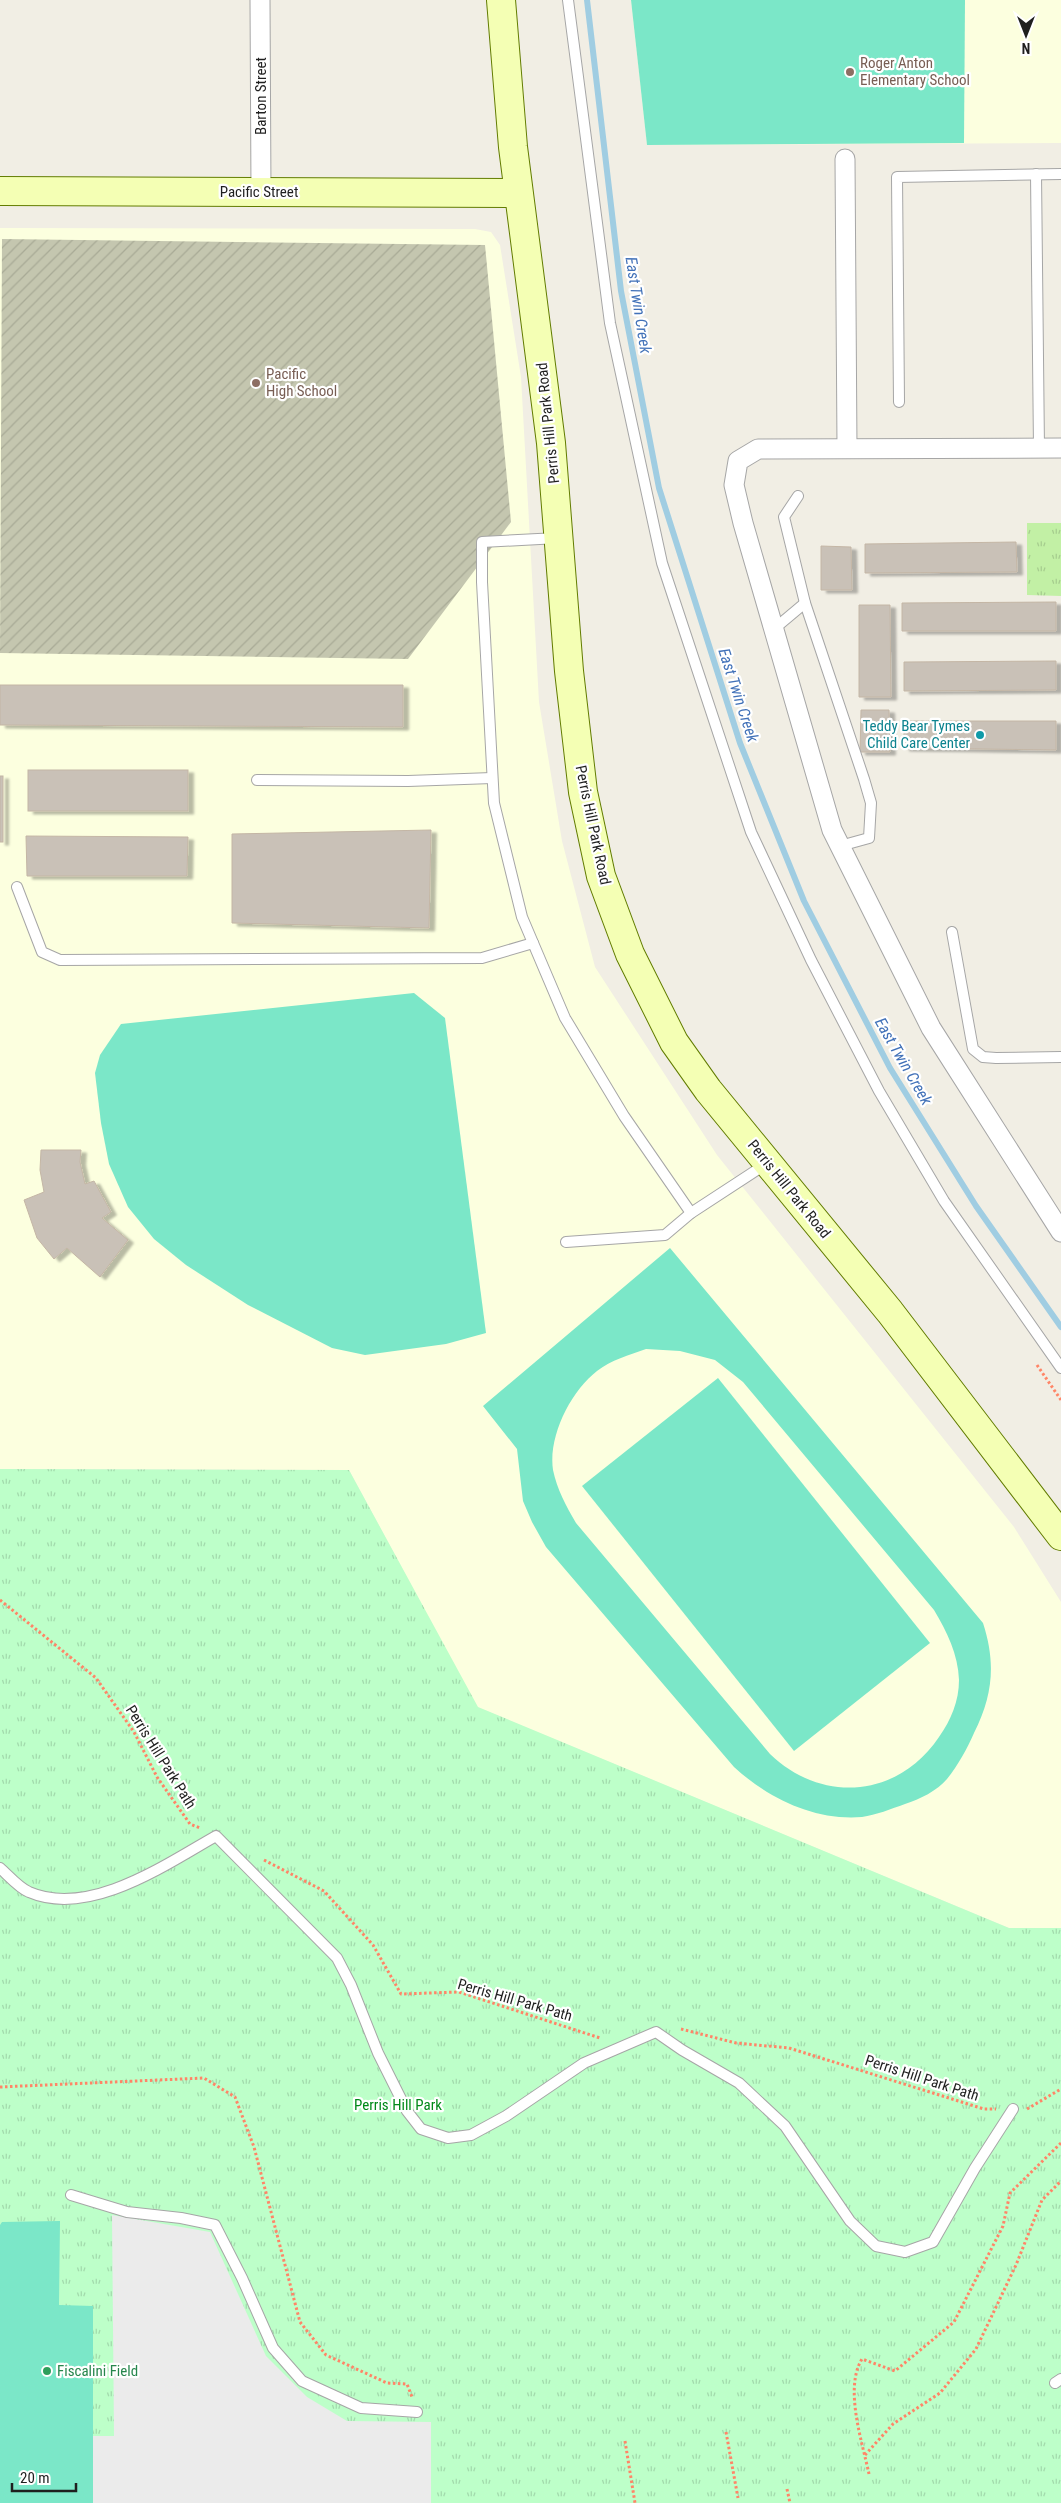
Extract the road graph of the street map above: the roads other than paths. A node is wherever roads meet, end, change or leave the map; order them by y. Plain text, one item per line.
1 (260, 0) edge
2 (501, 0) edge
3 (568, 0) edge
4 (846, 159) dead end
5 (1036, 174) junction
6 (1061, 174) edge
7 (0, 192) edge
8 (261, 192) junction
9 (518, 193) junction
10 (899, 402) dead end
11 (847, 447) junction
12 (1039, 448) junction
13 (1061, 448) edge
14 (798, 496) dead end
15 (558, 538) junction
16 (805, 603) junction
17 (774, 629) junction
18 (492, 778) junction
19 (257, 780) dead end
20 (840, 846) junction
21 (17, 887) dead end
22 (952, 932) dead end
23 (533, 943) junction
24 (1061, 1057) edge
25 (767, 1163) junction
26 (691, 1214) junction
27 (1061, 1232) edge
28 (566, 1242) dead end
29 (1061, 1368) edge
30 (1061, 1536) edge
31 (0, 1868) edge
32 (1013, 2109) road end
33 (71, 2195) dead end
34 (417, 2412) road end

1 - 8 street, Barton Street
2 - 9 street, Perris Hill Park Road
3 - 29 lane
4 - 11 street
5 - 6 lane
5 - 10 lane
5 - 12 lane
7 - 8 street, Pacific Street
8 - 9 street, Pacific Street
9 - 15 street, Perris Hill Park Road
11 - 12 street
11 - 17 street
12 - 13 street
14 - 16 lane
15 - 18 lane
15 - 25 street, Perris Hill Park Road
16 - 17 lane
16 - 20 lane
17 - 20 street
18 - 19 lane
18 - 23 lane
20 - 27 street
21 - 23 lane
22 - 24 lane
23 - 26 lane
25 - 26 lane
25 - 30 street, Perris Hill Park Road
26 - 28 lane
31 - 32 lane
33 - 34 lane

